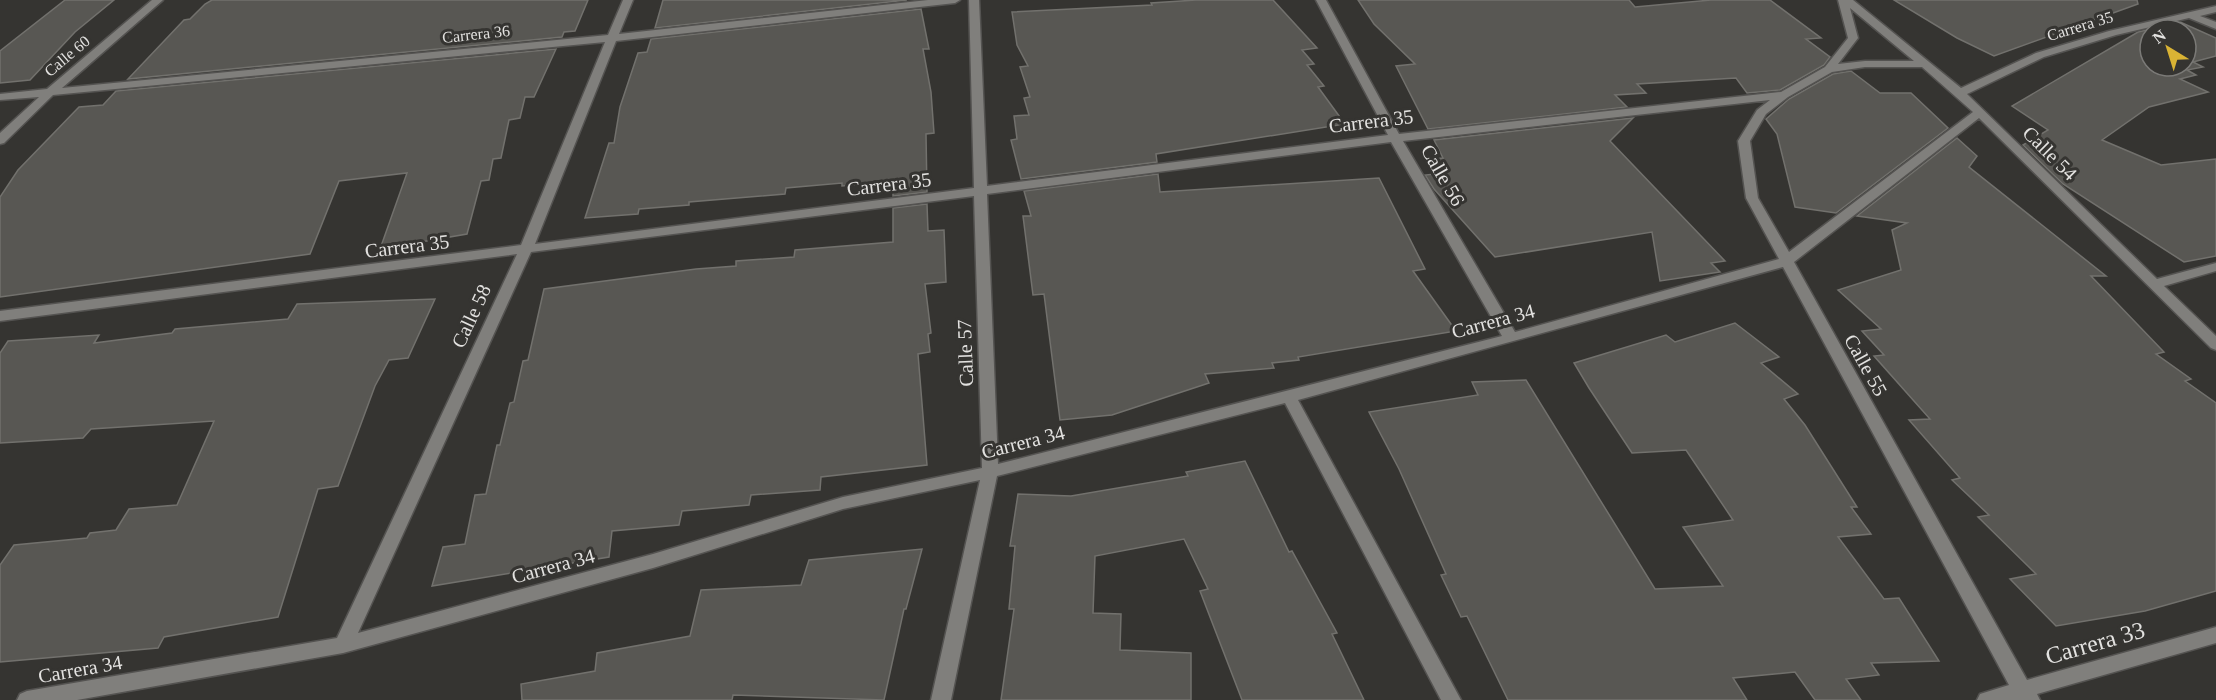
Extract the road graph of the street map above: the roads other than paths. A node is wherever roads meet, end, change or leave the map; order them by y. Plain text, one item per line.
1 (158, 0) edge
2 (628, 0) edge
3 (955, 0) edge
4 (975, 0) edge
5 (1321, 0) edge
6 (1845, 0) edge
7 (2216, 9) edge
8 (2189, 15) junction
9 (2216, 27) edge
10 (615, 38) junction
11 (1927, 64) junction
12 (1829, 69) junction
13 (50, 92) junction
14 (1960, 93) junction
15 (1784, 95) junction
16 (0, 97) edge
17 (1980, 111) junction
18 (1395, 138) junction
19 (0, 140) edge
20 (981, 192) junction
21 (525, 251) junction
22 (1785, 262) junction
23 (2216, 267) edge
24 (2154, 284) junction
25 (0, 316) edge
26 (1511, 339) junction
27 (2216, 345) edge
28 (1289, 397) junction
29 (990, 472) junction
30 (2216, 635) edge
31 (343, 645) junction
32 (2026, 695) edge
33 (27, 700) edge
34 (941, 700) edge
35 (1450, 700) edge
36 (1988, 700) edge

1 - 13 street, Calle 60
2 - 10 street, Calle 58
3 - 10 street, Carrera 36
4 - 20 street, Calle 57
5 - 18 street, Calle 56
6 - 11 street, Calle 54
6 - 12 street, Calle 55
7 - 8 street, Carrera 35
8 - 9 street
8 - 14 street, Carrera 35
10 - 13 street, Carrera 36
10 - 21 street, Calle 58
11 - 12 street, Calle 55
11 - 14 street, Calle 54
12 - 15 street, Calle 55
13 - 16 street, Carrera 36
13 - 19 street, Calle 60
14 - 17 street, Calle 54
15 - 18 street, Carrera 35
15 - 22 street, Calle 55
17 - 22 street, Carrera 34
17 - 24 street, Calle 54
18 - 20 street, Carrera 35
18 - 26 street, Calle 56
20 - 21 street, Carrera 35
20 - 29 street, Calle 57
21 - 25 street, Carrera 35
21 - 31 street, Calle 58
22 - 26 street, Carrera 34
22 - 32 street, Calle 55
23 - 24 street
24 - 27 street, Calle 54
26 - 28 street, Carrera 34
28 - 29 street, Carrera 34
28 - 35 street
29 - 31 street, Carrera 34
29 - 34 street, Calle 57
30 - 32 street, Carrera 33
31 - 33 street, Carrera 34
32 - 36 street, Carrera 33

